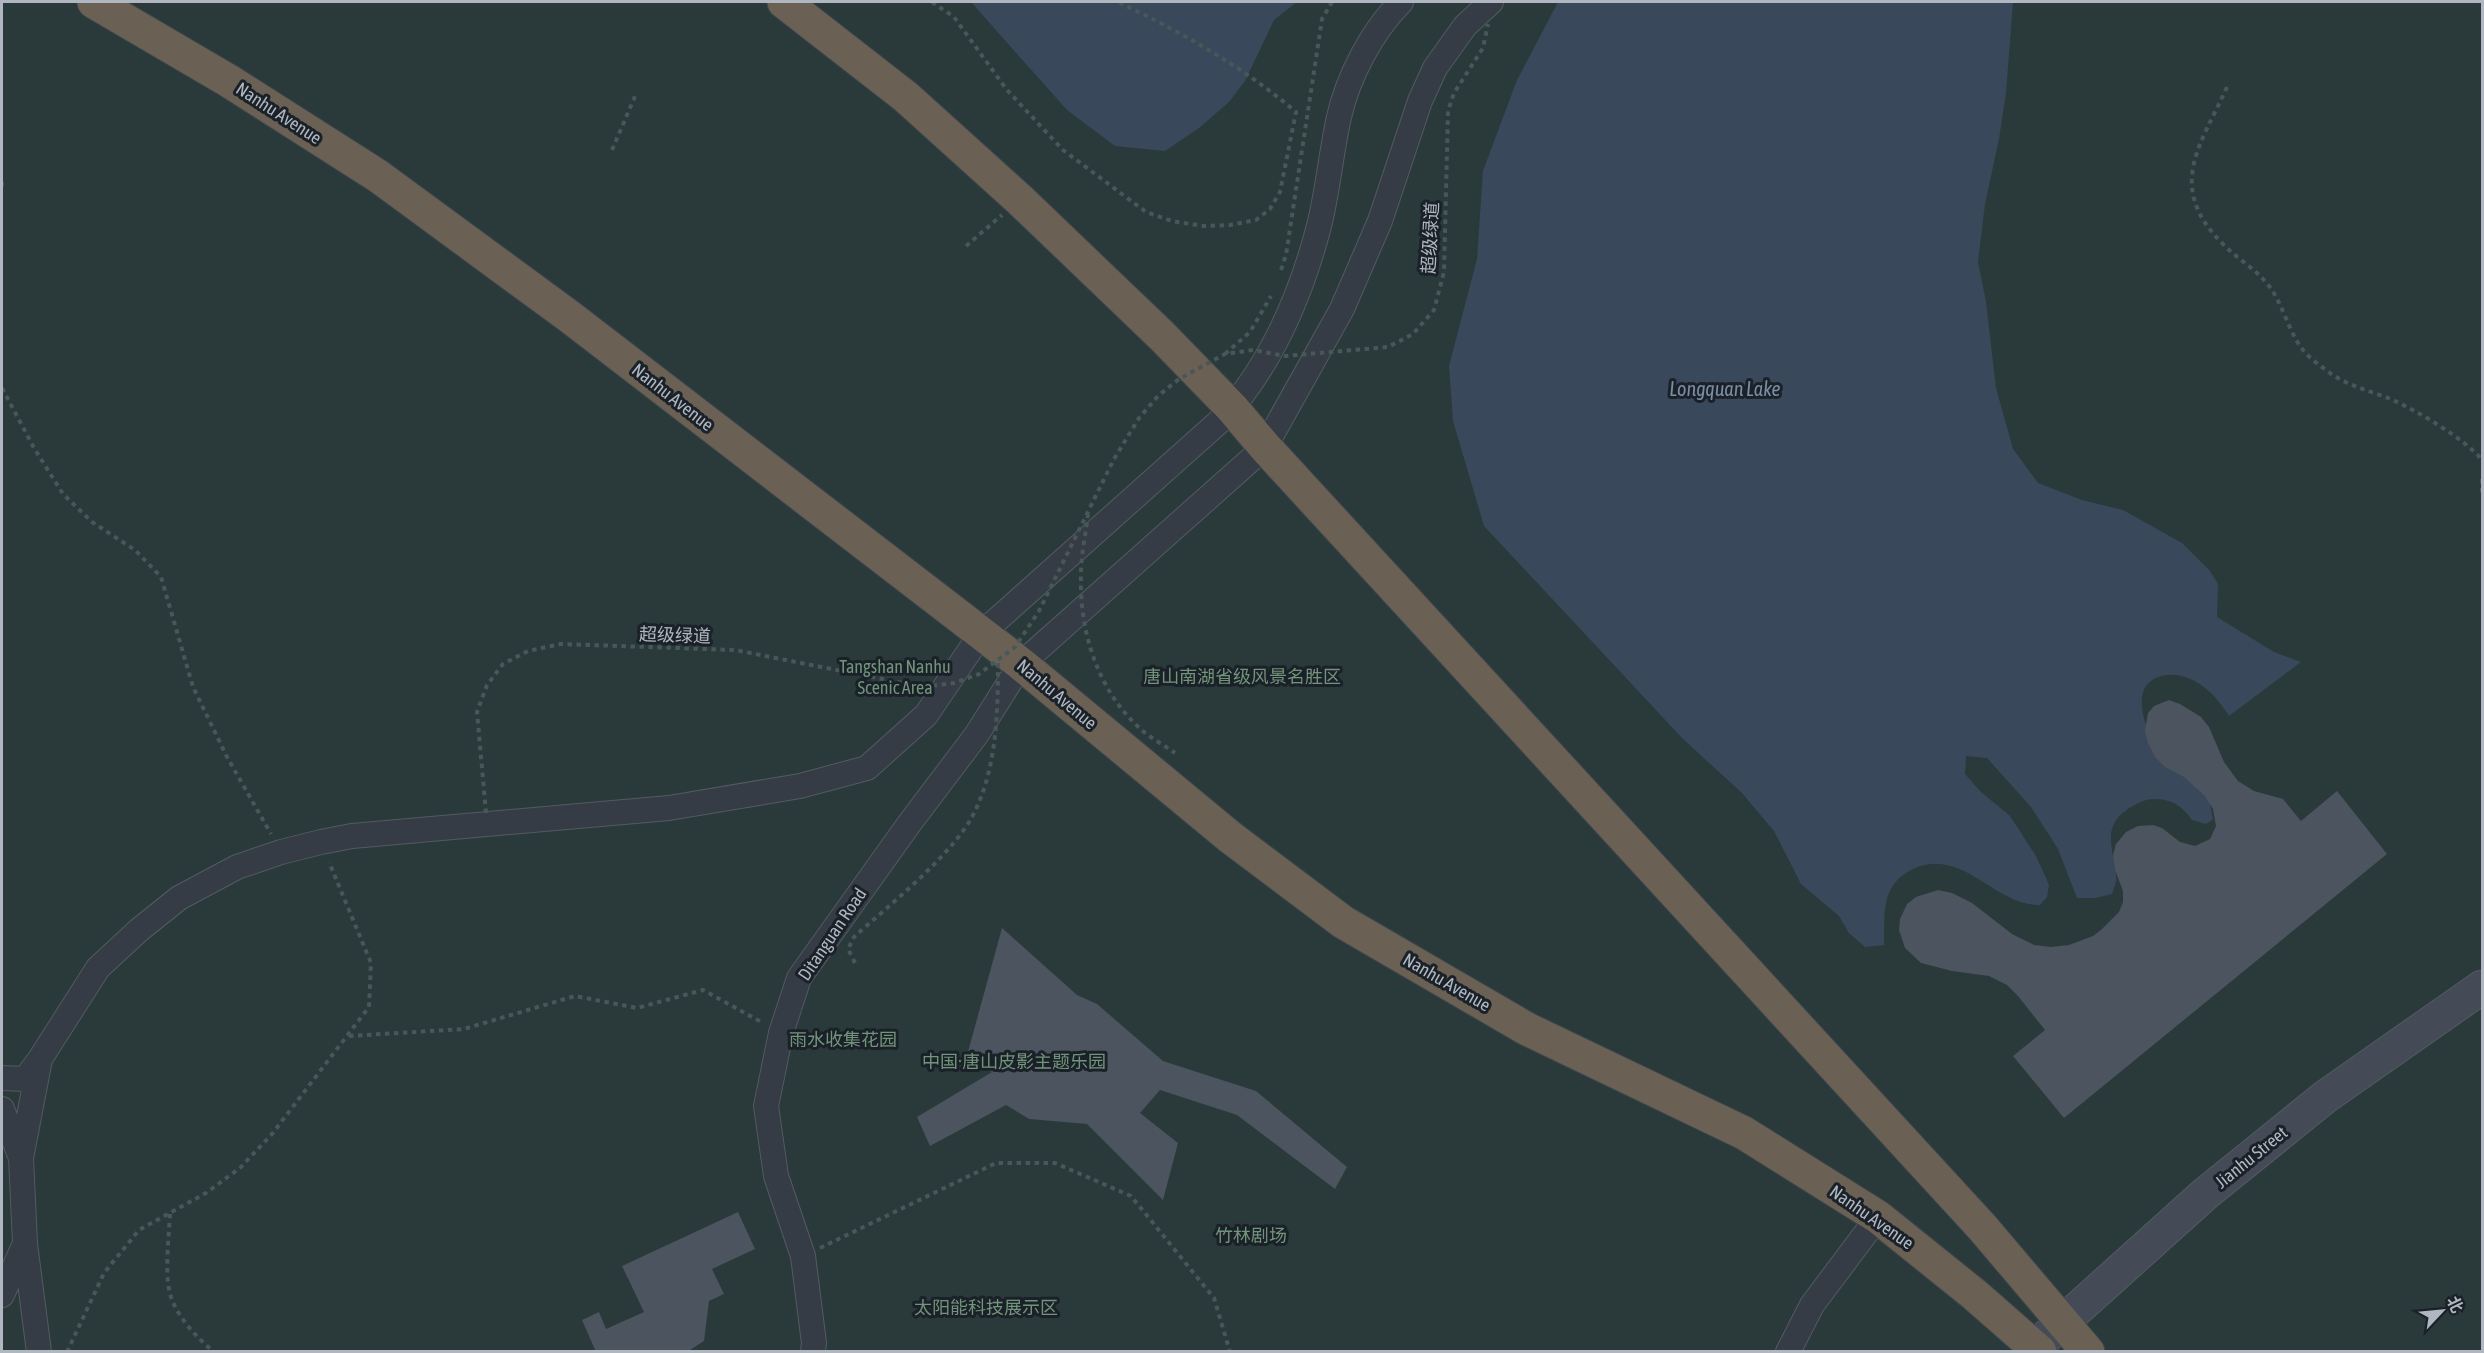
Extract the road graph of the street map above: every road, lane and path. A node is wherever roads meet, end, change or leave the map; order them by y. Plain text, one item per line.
1 (94, 2) edge
2 (784, 2) edge
3 (932, 2) edge
4 (1118, 2) edge
5 (1332, 2) edge
6 (1401, 2) edge
7 (1489, 13) edge
8 (2227, 87) dead end
9 (636, 94) dead end
10 (612, 150) dead end
11 (2, 182) edge
12 (2, 188) edge
13 (1020, 200) junction
14 (966, 246) dead end
15 (1280, 273) dead end
16 (1274, 291) dead end
17 (1225, 354) junction
18 (2, 388) edge
19 (1232, 408) junction
20 (1265, 447) junction
21 (2482, 460) edge
22 (2482, 479) edge
23 (2482, 495) edge
24 (1089, 510) junction
25 (1000, 653) junction
26 (1175, 753) dead end
27 (486, 813) dead end
28 (321, 842) junction
29 (281, 852) junction
30 (855, 963) dead end
31 (2482, 987) edge
32 (781, 1033) junction
33 (349, 1036) junction
34 (40, 1059) junction
35 (2, 1078) edge
36 (2, 1109) edge
37 (21, 1158) junction
38 (170, 1213) junction
39 (1878, 1217) junction
40 (25, 1243) junction
41 (803, 1256) junction
42 (2, 1295) edge
43 (2062, 1323) junction
44 (2038, 1349) edge
45 (39, 1352) edge
46 (67, 1352) edge
47 (214, 1352) edge
48 (813, 1352) edge
49 (1230, 1352) edge
50 (1788, 1352) edge
51 (2088, 1352) edge

1 - 25 highway, Nanhu Avenue
2 - 13 highway
3 - 4 path
5 - 15 path
6 - 19 street
7 - 17 path, 超级绿道, bridge
7 - 20 street
8 - 21 path
9 - 10 path
11 - 12 path
13 - 14 path
13 - 19 highway
16 - 17 path, 超级绿道
17 - 24 path, 超级绿道, bridge
18 - 29 path
19 - 20 highway
19 - 25 street
20 - 25 street
20 - 43 highway
22 - 23 path
24 - 25 path, 超级绿道, bridge
24 - 26 path, 超级绿道, bridge
25 - 27 path, 超级绿道, bridge
25 - 28 street
25 - 30 path, bridge
25 - 32 street, Ditanguan Road
25 - 39 highway, Nanhu Avenue
28 - 29 street
28 - 33 path
29 - 34 street
31 - 43 street, Jianhu Street
32 - 33 path
32 - 41 street, Ditanguan Road
33 - 38 path
34 - 35 street
34 - 37 street
36 - 37 street
37 - 40 street
38 - 46 path
38 - 47 path
39 - 44 highway, Nanhu Avenue
39 - 50 street
40 - 42 street
40 - 45 street
41 - 48 street, Ditanguan Road
41 - 49 path
43 - 44 street, Jianhu Street
43 - 51 highway

